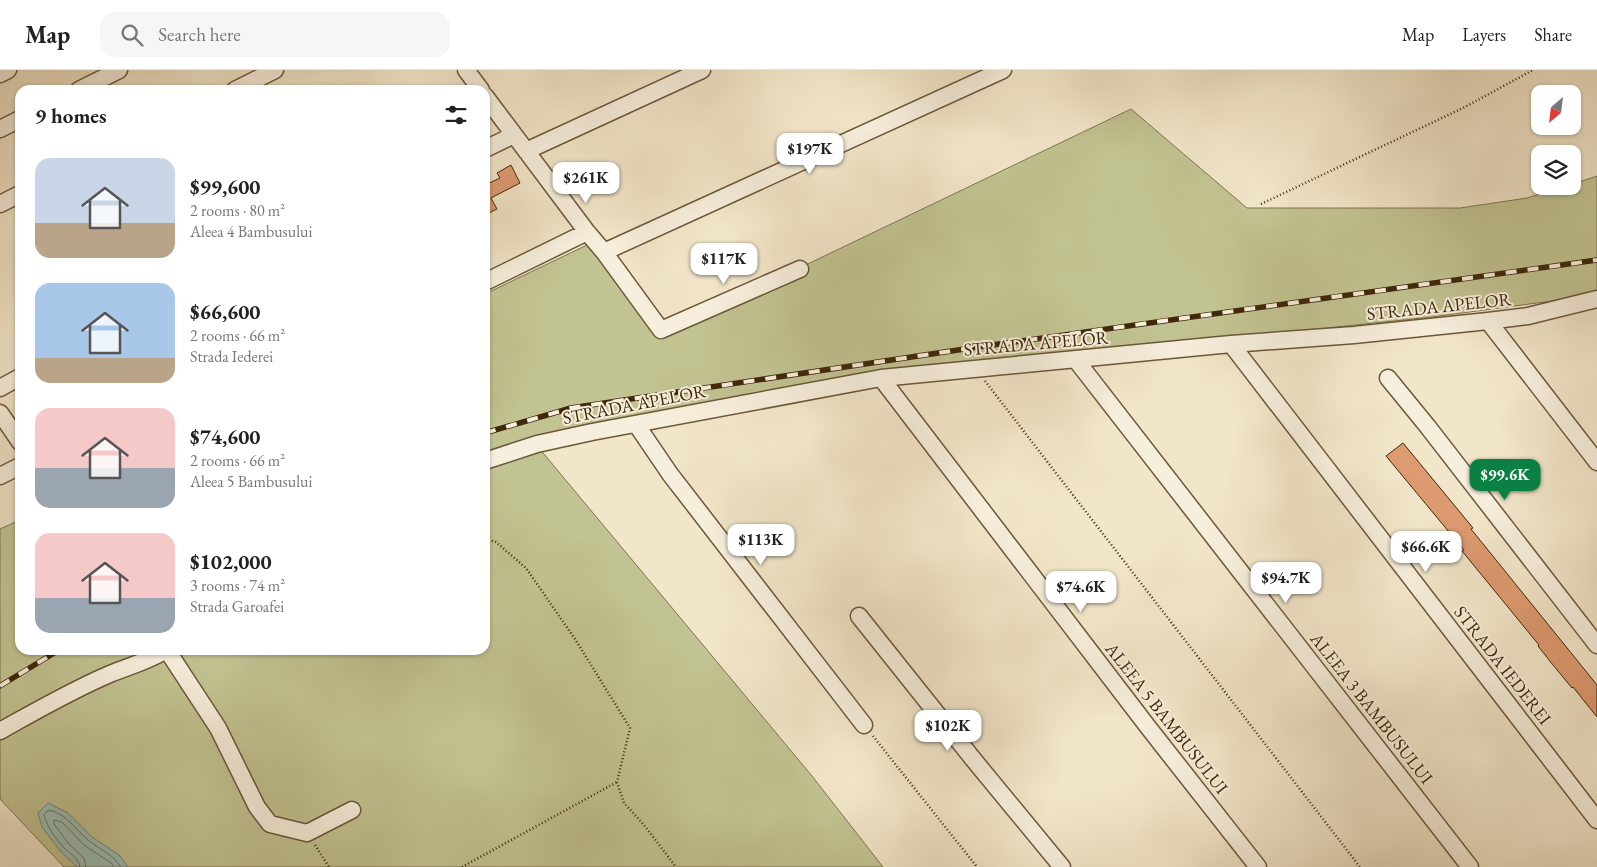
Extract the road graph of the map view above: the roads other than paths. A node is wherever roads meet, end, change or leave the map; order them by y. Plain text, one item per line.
1 (8, 70) edge
2 (119, 70) edge
3 (275, 70) edge
4 (702, 70) edge
5 (1003, 70) edge
6 (473, 72) edge
7 (0, 74) edge
8 (89, 85) edge
9 (245, 85) edge
10 (479, 85) edge
11 (490, 103) edge
12 (15, 122) edge
13 (0, 129) edge
14 (514, 135) junction
15 (490, 147) edge
16 (526, 151) junction
17 (15, 196) edge
18 (0, 204) edge
19 (587, 232) junction
20 (604, 252) junction
21 (800, 269) dead end
22 (490, 280) edge
23 (1596, 302) edge
24 (1488, 321) junction
25 (1231, 344) junction
26 (1076, 360) junction
27 (881, 378) junction
28 (1388, 378) dead end
29 (15, 380) edge
30 (0, 388) edge
31 (0, 412) edge
32 (636, 424) junction
33 (15, 434) edge
34 (490, 459) edge
35 (1597, 462) edge
36 (15, 468) edge
37 (0, 476) edge
38 (859, 616) dead end
39 (1591, 624) edge
40 (1597, 645) edge
41 (159, 655) edge
42 (170, 655) edge
43 (864, 725) road end
44 (0, 730) edge
45 (352, 810) dead end
46 (1597, 820) edge
47 (1062, 867) edge
48 (1258, 867) edge
49 (1470, 867) edge

1 - 7 street
2 - 8 street
3 - 9 street
4 - 16 street
5 - 20 street
6 - 10 street
11 - 14 street
12 - 13 street
14 - 15 street
14 - 16 street
16 - 19 street
17 - 18 street
19 - 20 street
19 - 22 street
20 - 21 street
23 - 24 street, STRADA APELOR
24 - 25 street, STRADA APELOR
24 - 35 street
25 - 26 street, STRADA APELOR
25 - 46 street, STRADA IEDEREI
26 - 27 street, STRADA APELOR
26 - 49 street, ALEEA 3 BAMBUSULUI
27 - 32 street, STRADA APELOR
27 - 48 street, ALEEA 5 BAMBUSULUI
28 - 39 street
29 - 30 street
31 - 33 street
32 - 34 street, STRADA APELOR
32 - 43 street
36 - 37 street
38 - 47 street
39 - 40 street
41 - 44 street
42 - 45 street

